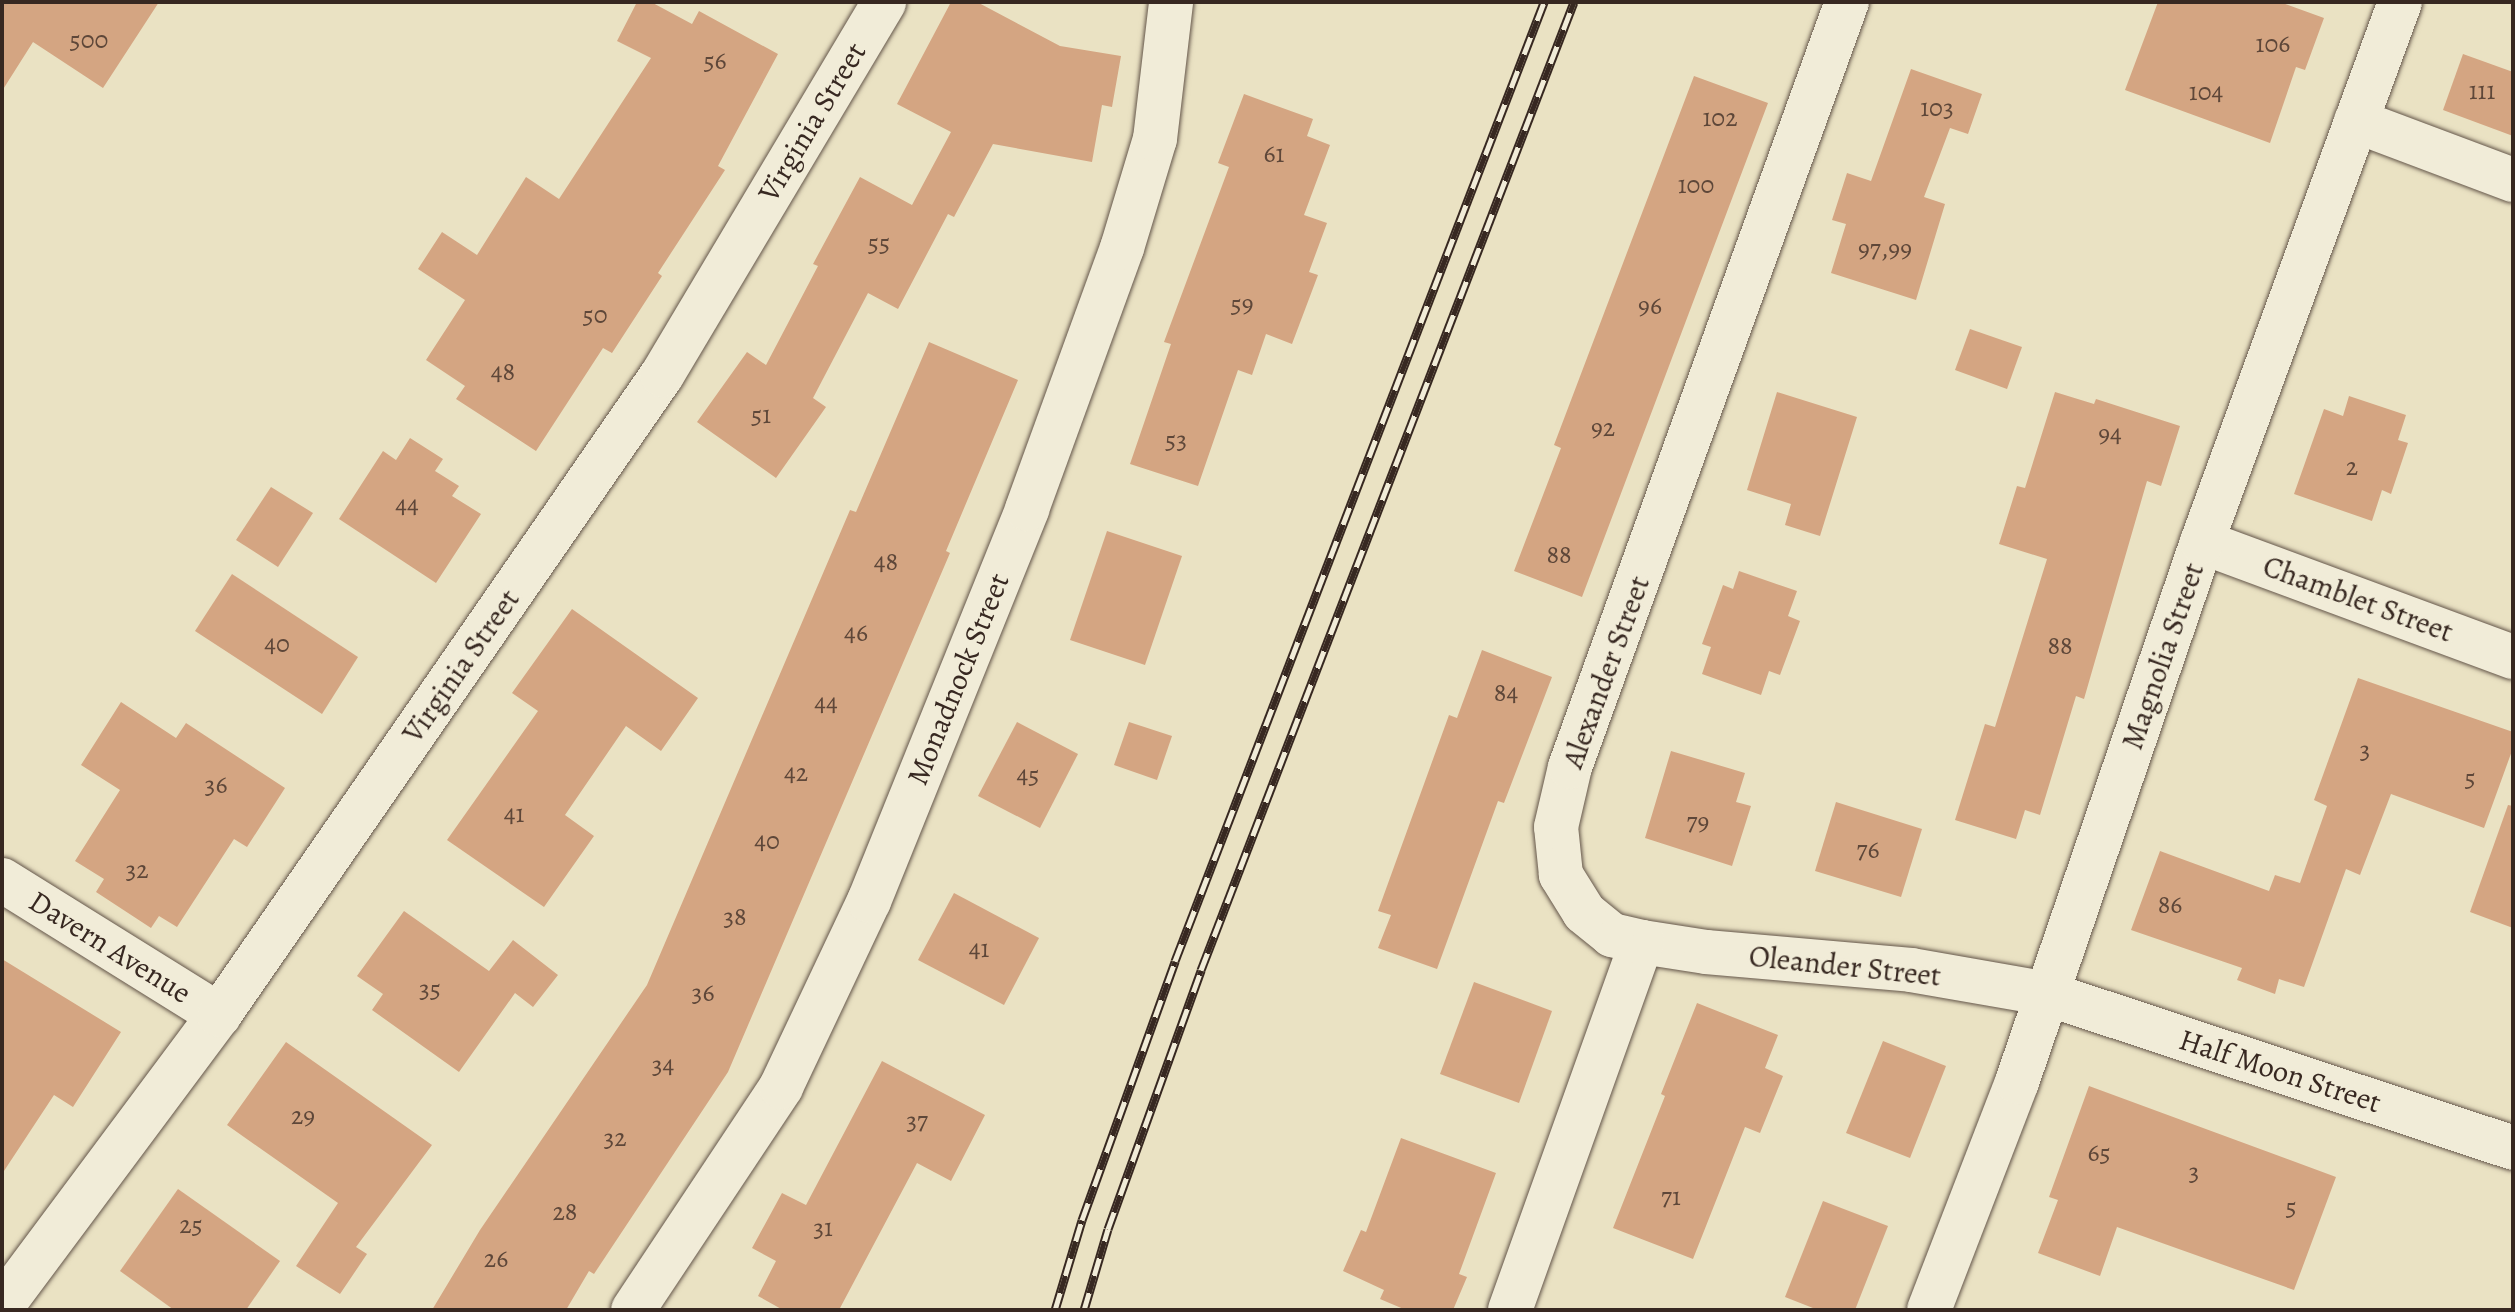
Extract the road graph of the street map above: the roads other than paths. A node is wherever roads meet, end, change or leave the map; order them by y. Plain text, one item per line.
1 (884, 2) edge
2 (1171, 2) edge
3 (1847, 2) edge
4 (2400, 2) edge
5 (2356, 121) junction
6 (2513, 180) edge
7 (2202, 542) junction
8 (2513, 657) edge
9 (2, 880) edge
10 (1642, 942) junction
11 (2048, 994) junction
12 (219, 1015) junction
13 (2513, 1148) edge
14 (2, 1306) edge
15 (633, 1310) edge
16 (1510, 1310) edge
17 (1929, 1310) edge

1 - 12 street, Virginia Street
2 - 15 street, Monadnock Street
3 - 10 street, Alexander Street
4 - 5 street, Magnolia Street
5 - 6 street
5 - 7 street, Magnolia Street
7 - 8 street, Chamblet Street
7 - 11 street, Magnolia Street
9 - 12 street, Davern Avenue
10 - 11 street, Oleander Street
10 - 16 street
11 - 13 street, Half Moon Street
11 - 17 street, Magnolia Street
12 - 14 street, Virginia Street

